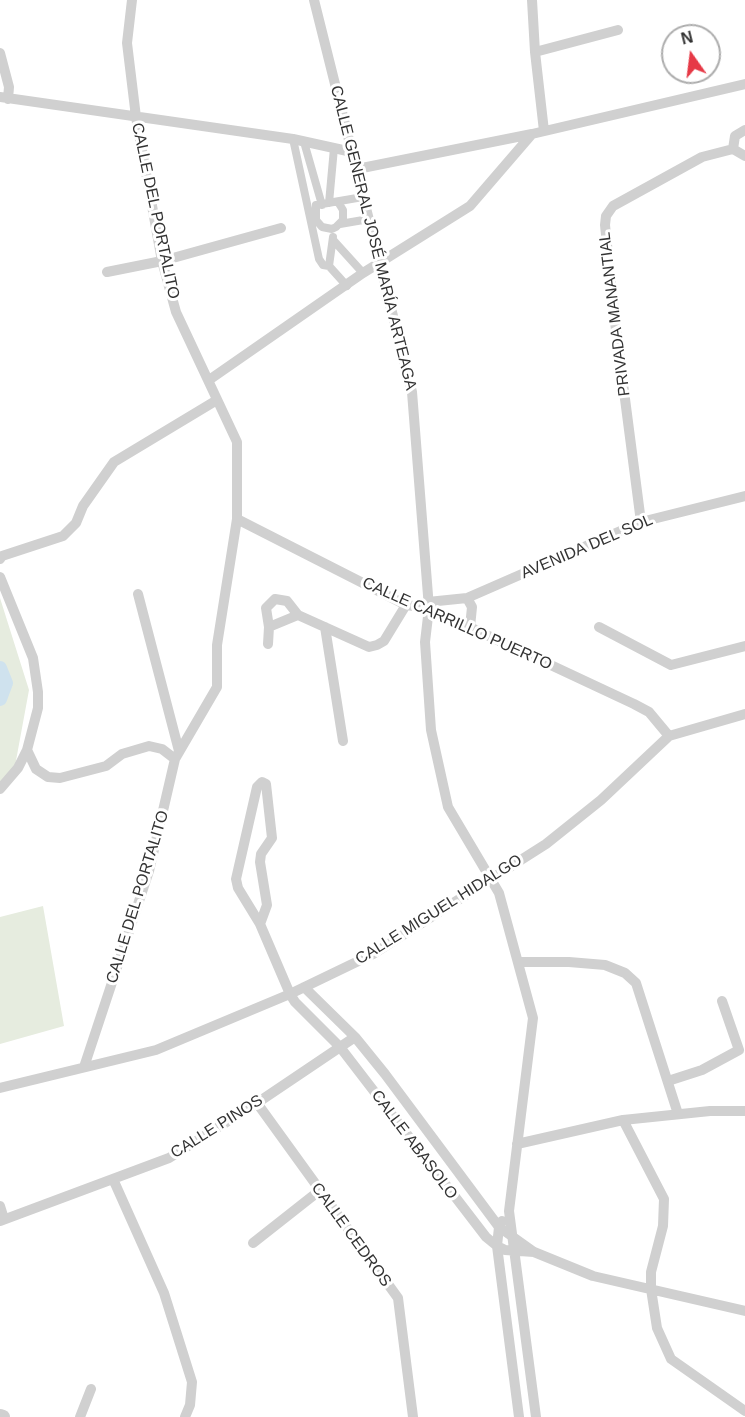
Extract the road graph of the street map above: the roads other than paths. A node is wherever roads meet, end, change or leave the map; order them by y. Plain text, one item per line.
1 (132, 0) edge
2 (314, 0) edge
3 (532, 0) edge
4 (618, 30) dead end
5 (536, 52) junction
6 (0, 53) edge
7 (745, 84) edge
8 (4, 98) edge
9 (135, 117) junction
10 (745, 130) edge
11 (544, 131) junction
12 (532, 134) junction
13 (293, 139) junction
14 (304, 142) junction
15 (334, 148) junction
16 (734, 149) junction
17 (352, 152) junction
18 (745, 156) edge
19 (357, 169) junction
20 (363, 197) junction
21 (326, 204) junction
22 (307, 207) junction
23 (369, 219) junction
24 (340, 224) junction
25 (281, 228) dead end
26 (332, 229) junction
27 (334, 241) junction
28 (162, 261) junction
29 (380, 264) junction
30 (329, 266) junction
31 (107, 272) dead end
32 (363, 273) junction
33 (347, 286) junction
34 (209, 380) junction
35 (217, 400) junction
36 (745, 496) edge
37 (237, 519) junction
38 (641, 522) junction
39 (0, 559) edge
40 (0, 577) edge
41 (138, 594) dead end
42 (467, 598) junction
43 (406, 605) junction
44 (428, 605) junction
45 (298, 615) junction
46 (269, 627) junction
47 (325, 627) junction
48 (470, 627) junction
49 (599, 627) dead end
50 (268, 644) dead end
51 (745, 646) edge
52 (745, 714) edge
53 (669, 736) junction
54 (343, 741) dead end
55 (27, 750) junction
56 (177, 755) junction
57 (0, 789) edge
58 (490, 878) junction
59 (260, 924) junction
60 (518, 962) junction
61 (304, 987) junction
62 (290, 994) junction
63 (318, 1001) junction
64 (722, 1001) dead end
65 (306, 1014) junction
66 (355, 1037) junction
67 (340, 1047) junction
68 (84, 1067) junction
69 (385, 1074) junction
70 (668, 1081) junction
71 (369, 1086) junction
72 (0, 1088) edge
73 (257, 1103) junction
74 (745, 1111) edge
75 (678, 1114) junction
76 (623, 1120) junction
77 (517, 1144) junction
78 (113, 1179) junction
79 (319, 1191) junction
80 (0, 1206) edge
81 (509, 1211) junction
82 (488, 1212) junction
83 (2, 1220) edge
84 (471, 1220) junction
85 (499, 1227) junction
86 (511, 1234) junction
87 (253, 1243) dead end
88 (497, 1246) junction
89 (513, 1251) junction
90 (534, 1252) junction
91 (651, 1289) junction
92 (745, 1311) edge
93 (91, 1389) dead end
94 (745, 1411) edge
95 (80, 1417) edge
96 (185, 1417) edge
97 (413, 1417) edge
98 (519, 1417) edge
99 (536, 1417) edge

1 - 9 street, CALLE DEL PORTALITO
2 - 17 street, CALLE GENERAL JOSÉ MARÍA ARTEAGA
3 - 5 street
4 - 5 street
5 - 11 street
6 - 8 street
7 - 11 street
8 - 9 street
9 - 13 street
9 - 28 street, CALLE DEL PORTALITO
10 - 16 street
11 - 12 street
12 - 19 street
12 - 29 street
13 - 14 street
13 - 22 street
14 - 15 street
14 - 21 street
15 - 17 street
15 - 21 street
16 - 18 street
16 - 38 street, PRIVADA MANANTIAL
17 - 19 street, CALLE GENERAL JOSÉ MARÍA ARTEAGA
19 - 20 street, CALLE GENERAL JOSÉ MARÍA ARTEAGA
20 - 21 street
20 - 23 street, CALLE GENERAL JOSÉ MARÍA ARTEAGA
21 - 22 street
21 - 24 street
21 - 26 street
22 - 30 street
23 - 24 street
23 - 29 street, CALLE GENERAL JOSÉ MARÍA ARTEAGA
24 - 26 street
25 - 28 street
26 - 27 street
27 - 30 street
27 - 32 street
28 - 31 street
28 - 34 street, CALLE DEL PORTALITO
29 - 32 street
29 - 44 street, CALLE GENERAL JOSÉ MARÍA ARTEAGA
30 - 33 street
32 - 33 street
33 - 34 street
34 - 35 street, CALLE DEL PORTALITO
35 - 37 street, CALLE DEL PORTALITO
35 - 39 street
36 - 38 street, AVENIDA DEL SOL
37 - 43 street, CALLE CARRILLO PUERTO
37 - 56 street, CALLE DEL PORTALITO
38 - 42 street, AVENIDA DEL SOL
40 - 55 street
41 - 56 street
42 - 44 street, AVENIDA DEL SOL
42 - 48 street
43 - 44 street, CALLE CARRILLO PUERTO
43 - 47 street
44 - 48 street, CALLE CARRILLO PUERTO
44 - 58 street, CALLE GENERAL JOSÉ MARÍA ARTEAGA
45 - 46 street
45 - 46 street
45 - 47 street
46 - 50 street
47 - 54 street
48 - 53 street, CALLE CARRILLO PUERTO
49 - 51 street
52 - 53 street, CALLE MIGUEL HIDALGO
53 - 58 street, CALLE MIGUEL HIDALGO
55 - 56 street
55 - 57 street
56 - 68 street, CALLE DEL PORTALITO
58 - 60 street, CALLE GENERAL JOSÉ MARÍA ARTEAGA
58 - 61 street, CALLE MIGUEL HIDALGO
59 - 59 street, CALLE ABASOLO
59 - 62 street, CALLE ABASOLO
60 - 70 street
60 - 77 street, CALLE GENERAL JOSÉ MARÍA ARTEAGA
61 - 62 street, CALLE MIGUEL HIDALGO
61 - 63 street, CALLE ABASOLO
62 - 65 street, CALLE ABASOLO
62 - 68 street, CALLE MIGUEL HIDALGO
63 - 65 street
63 - 66 street, CALLE ABASOLO
64 - 70 street
65 - 67 street, CALLE ABASOLO
66 - 67 street, CALLE PINOS
66 - 69 street, CALLE ABASOLO
67 - 71 street, CALLE ABASOLO
67 - 73 street, CALLE PINOS
68 - 72 street, CALLE MIGUEL HIDALGO
69 - 71 street
69 - 82 street, CALLE ABASOLO
70 - 75 street
71 - 84 street, CALLE ABASOLO
73 - 78 street, CALLE PINOS
73 - 79 street, CALLE CEDROS
74 - 75 street
75 - 76 street
76 - 77 street
76 - 91 street
77 - 81 street, CALLE GENERAL JOSÉ MARÍA ARTEAGA
78 - 83 street, CALLE PINOS
78 - 96 street
79 - 87 street
79 - 97 street, CALLE CEDROS
80 - 83 street
81 - 85 street, CALLE GENERAL JOSÉ MARÍA ARTEAGA
81 - 86 street, CALLE GENERAL JOSÉ MARÍA ARTEAGA
82 - 84 street
82 - 85 street, CALLE ABASOLO
84 - 88 street, CALLE ABASOLO
85 - 86 street, CALLE ABASOLO
85 - 88 street, CALLE GENERAL JOSÉ MARÍA ARTEAGA
86 - 89 street, CALLE GENERAL JOSÉ MARÍA ARTEAGA
86 - 90 street, CALLE ABASOLO
88 - 89 street, CALLE ABASOLO
88 - 98 street, CALLE GENERAL JOSÉ MARÍA ARTEAGA
89 - 90 street, CALLE ABASOLO
89 - 99 street, CALLE GENERAL JOSÉ MARÍA ARTEAGA
90 - 91 street, CALLE ABASOLO
91 - 92 street, CALLE ABASOLO
91 - 94 street
93 - 95 street

